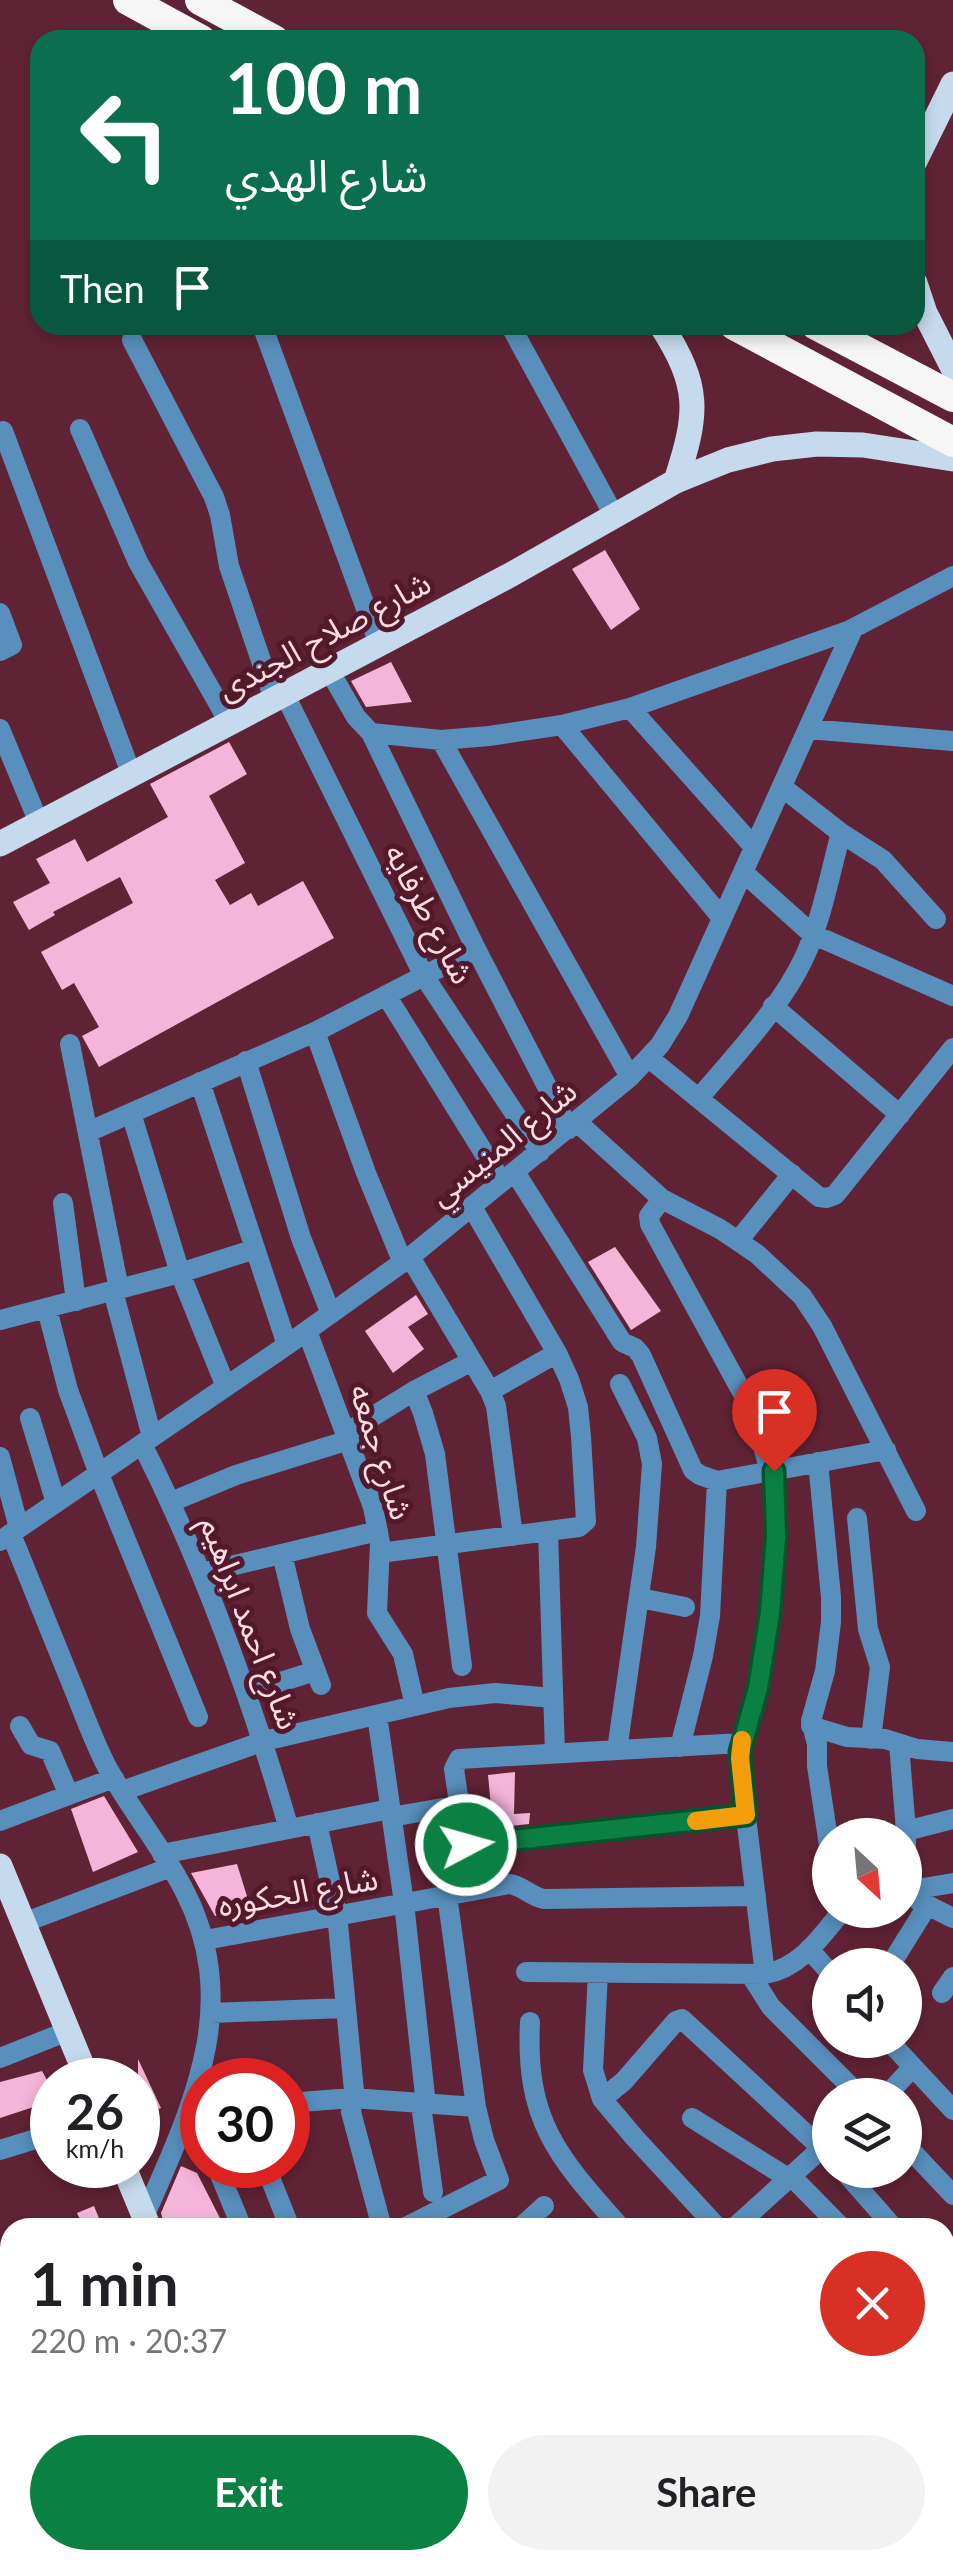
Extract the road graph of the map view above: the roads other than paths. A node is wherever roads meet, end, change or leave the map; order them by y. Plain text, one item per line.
1 (128, 0) edge
2 (200, 0) edge
3 (174, 10) edge
4 (192, 30) edge
5 (256, 30) edge
6 (953, 84) edge
7 (925, 141) edge
8 (925, 313) edge
9 (266, 335) edge
10 (515, 335) edge
11 (667, 335) edge
12 (753, 335) edge
13 (835, 335) edge
14 (132, 340) dead end
15 (953, 368) edge
16 (953, 397) edge
17 (80, 429) dead end
18 (3, 432) dead end
19 (953, 442) edge
20 (953, 459) edge
21 (676, 481) junction
22 (615, 517) junction
23 (953, 576) edge
24 (0, 612) edge
25 (853, 629) junction
26 (379, 644) junction
27 (0, 651) edge
28 (329, 670) junction
29 (279, 696) junction
30 (630, 708) junction
31 (229, 722) junction
32 (562, 725) junction
33 (0, 729) edge
34 (808, 729) junction
35 (371, 734) junction
36 (441, 740) junction
37 (953, 742) edge
38 (131, 774) junction
39 (782, 787) junction
40 (39, 823) junction
41 (841, 833) junction
42 (0, 844) edge
43 (754, 847) junction
44 (743, 872) junction
45 (722, 918) junction
46 (936, 918) dead end
47 (812, 934) junction
48 (476, 949) junction
49 (424, 976) junction
50 (386, 995) junction
51 (953, 996) edge
52 (773, 1006) junction
53 (315, 1032) junction
54 (70, 1044) dead end
55 (953, 1048) edge
56 (649, 1058) junction
57 (246, 1062) junction
58 (630, 1077) junction
59 (200, 1082) junction
60 (699, 1098) junction
61 (131, 1112) junction
62 (900, 1114) junction
63 (573, 1126) junction
64 (88, 1132) junction
65 (540, 1152) junction
66 (792, 1174) junction
67 (509, 1177) junction
68 (662, 1198) junction
69 (63, 1203) dead end
70 (472, 1207) junction
71 (738, 1242) junction
72 (255, 1249) junction
73 (406, 1260) junction
74 (180, 1274) junction
75 (116, 1290) junction
76 (76, 1301) junction
77 (47, 1309) junction
78 (330, 1314) junction
79 (0, 1320) edge
80 (307, 1331) junction
81 (287, 1345) junction
82 (557, 1352) junction
83 (472, 1362) junction
84 (620, 1384) dead end
85 (226, 1387) junction
86 (414, 1391) junction
87 (490, 1391) junction
88 (30, 1418) dead end
89 (348, 1436) junction
90 (147, 1441) junction
91 (886, 1450) junction
92 (0, 1457) edge
93 (818, 1462) junction
94 (772, 1471) junction
95 (98, 1474) junction
96 (716, 1480) junction
97 (172, 1502) junction
98 (56, 1503) junction
99 (916, 1511) dead end
100 (857, 1518) dead end
101 (378, 1531) junction
102 (548, 1531) junction
103 (10, 1534) edge
104 (513, 1536) junction
105 (446, 1544) junction
106 (380, 1553) junction
107 (282, 1554) junction
108 (202, 1573) junction
109 (640, 1598) junction
110 (684, 1607) dead end
111 (462, 1666) dead end
112 (246, 1693) junction
113 (553, 1698) junction
114 (415, 1706) junction
115 (376, 1715) junction
116 (198, 1717) dead end
117 (20, 1726) dead end
118 (811, 1726) junction
119 (871, 1740) junction
120 (264, 1741) junction
121 (741, 1744) junction
122 (899, 1744) junction
123 (680, 1747) junction
124 (616, 1750) junction
125 (953, 1752) edge
126 (555, 1753) junction
127 (118, 1785) junction
128 (69, 1794) junction
129 (460, 1805) junction
130 (391, 1813) junction
131 (746, 1815) junction
132 (825, 1818) edge
133 (905, 1818) edge
134 (953, 1819) edge
135 (0, 1821) edge
136 (318, 1824) junction
137 (922, 1826) edge
138 (289, 1829) junction
139 (466, 1845) junction
140 (167, 1861) junction
141 (0, 1866) edge
142 (953, 1883) edge
143 (922, 1889) edge
144 (472, 1890) junction
145 (447, 1895) junction
146 (756, 1896) junction
147 (922, 1902) edge
148 (404, 1903) junction
149 (928, 1906) junction
150 (337, 1914) junction
151 (953, 1918) edge
152 (24, 1922) junction
153 (827, 1928) edge
154 (204, 1940) junction
155 (809, 1948) junction
156 (901, 1948) edge
157 (812, 1951) edge
158 (526, 1972) dead end
159 (598, 1973) junction
160 (758, 1974) junction
161 (345, 2008) junction
162 (211, 2013) junction
163 (530, 2022) dead end
164 (68, 2031) junction
165 (0, 2058) edge
166 (79, 2058) edge
167 (204, 2058) edge
168 (903, 2058) edge
169 (912, 2068) junction
170 (842, 2078) edge
171 (903, 2078) edge
172 (352, 2098) junction
173 (602, 2100) junction
174 (310, 2101) edge
175 (424, 2105) junction
176 (476, 2108) junction
177 (953, 2110) edge
178 (692, 2118) dead end
179 (812, 2138) edge
180 (30, 2141) edge
181 (0, 2150) edge
182 (180, 2153) edge
183 (922, 2162) edge
184 (812, 2163) edge
185 (790, 2177) junction
186 (132, 2188) edge
187 (225, 2188) edge
188 (275, 2188) edge
189 (859, 2188) edge
190 (433, 2192) dead end
191 (953, 2195) edge
192 (544, 2206) dead end
193 (144, 2218) edge
194 (148, 2218) edge
195 (238, 2218) edge
196 (286, 2218) edge
197 (379, 2218) edge
198 (424, 2218) edge
199 (531, 2218) edge
200 (613, 2218) edge
201 (709, 2218) edge
202 (745, 2218) edge
203 (828, 2218) edge
204 (885, 2218) edge

1 - 3 highway
2 - 5 highway
3 - 4 highway
6 - 7 main road
8 - 15 main road
9 - 26 street
10 - 22 street
11 - 21 main road
12 - 19 highway
13 - 16 highway
14 - 29 street, شارع طرفايه
17 - 31 street
18 - 38 street
20 - 21 main road, شارع صلاح الجندى
21 - 22 main road, شارع صلاح الجندى
22 - 26 main road, شارع صلاح الجندى
23 - 25 street
24 - 27 street
25 - 30 street
25 - 34 street, شارع المنيسي
26 - 28 main road, شارع صلاح الجندى
28 - 29 main road, شارع صلاح الجندى
28 - 35 street
29 - 31 main road, شارع صلاح الجندى
29 - 49 street, شارع طرفايه
30 - 32 street
30 - 43 street
31 - 38 main road, شارع صلاح الجندى
32 - 36 street
32 - 45 street
33 - 40 street
34 - 37 street
34 - 39 street, شارع المنيسي
35 - 36 street
35 - 48 street
36 - 58 street
38 - 40 main road, شارع صلاح الجندى
39 - 41 street
39 - 43 street, شارع المنيسي
40 - 42 main road, شارع صلاح الجندى
41 - 46 street
41 - 47 street
43 - 44 street, شارع المنيسي
44 - 45 street, شارع المنيسي
44 - 47 street
45 - 56 street, شارع المنيسي
47 - 51 street
47 - 52 street
48 - 49 street
48 - 63 street
49 - 50 street
49 - 65 street, شارع طرفايه
50 - 53 street
50 - 67 street
52 - 60 street
52 - 62 street
53 - 57 street
53 - 73 street
54 - 64 street, شارع احمد ابراهيم
55 - 62 street
56 - 58 street, شارع المنيسي
56 - 60 street
57 - 59 street
57 - 78 street
58 - 63 street, شارع المنيسي
59 - 61 street
59 - 72 street
60 - 66 street
61 - 64 street
61 - 74 street
62 - 66 street
63 - 65 street, شارع المنيسي
63 - 68 street
64 - 75 street, شارع احمد ابراهيم
65 - 67 street, شارع المنيسي
66 - 71 street
67 - 70 street, شارع المنيسي
67 - 96 street
68 - 71 street
68 - 94 street
69 - 76 street
70 - 73 street, شارع المنيسي
70 - 82 street
71 - 91 street
72 - 74 street
72 - 81 street
73 - 78 street, شارع المنيسي
73 - 83 street
74 - 75 street
74 - 85 street
75 - 76 street
75 - 90 street, شارع احمد ابراهيم
76 - 77 street
77 - 79 street
77 - 95 street
78 - 80 street, شارع المنيسي
80 - 81 street, شارع المنيسي
80 - 89 street, شارع جمعه
81 - 85 street, شارع المنيسي
82 - 87 street
82 - 102 street
83 - 86 street
83 - 87 street
84 - 109 street
85 - 90 street, شارع المنيسي
86 - 89 street
86 - 105 street
87 - 104 street
88 - 98 street
89 - 97 street
89 - 101 street, شارع جمعه
90 - 95 street, شارع المنيسي
90 - 97 street, شارع احمد ابراهيم
91 - 93 street
91 - 99 street
92 - 103 street
93 - 94 street
93 - 118 street
94 - 96 street
94 - 121 street
95 - 98 street, شارع المنيسي
95 - 116 street
96 - 123 street
97 - 108 street, شارع احمد ابراهيم
98 - 103 street, شارع المنيسي
100 - 119 street
101 - 106 street, شارع جمعه
101 - 107 street
102 - 104 street
102 - 113 street
103 - 127 street
104 - 105 street
105 - 106 street
105 - 111 street
106 - 114 street, شارع جمعه
107 - 108 street
107 - 112 street
108 - 112 street, شارع احمد ابراهيم
109 - 110 street
109 - 124 street
112 - 120 street, شارع احمد ابراهيم
113 - 114 street
113 - 126 street
114 - 115 street
115 - 120 street
115 - 130 street
117 - 128 street
118 - 119 street
118 - 132 street
119 - 122 street
120 - 127 street
120 - 138 street, شارع احمد ابراهيم
121 - 123 street
121 - 131 street
122 - 125 street
122 - 133 street
123 - 124 street
124 - 126 street
126 - 129 street
127 - 128 street
127 - 140 street
128 - 135 street
129 - 130 street
129 - 139 street
130 - 136 street
130 - 148 street
131 - 139 street
131 - 146 street
134 - 137 street
136 - 138 street
136 - 150 street
138 - 140 street
139 - 144 street
140 - 152 street
140 - 154 street
141 - 152 main road
142 - 143 street
144 - 145 street, شارع الحكوره
144 - 146 street, شارع الحكوره
145 - 148 street, شارع الحكوره
145 - 176 street
146 - 160 street
147 - 149 street
148 - 150 street, شارع الحكوره
148 - 175 street
149 - 151 street
149 - 156 street
150 - 154 street, شارع الحكوره
150 - 161 street
152 - 164 main road
153 - 155 street
154 - 162 street
155 - 157 street
155 - 160 street
158 - 159 street
159 - 160 street
159 - 173 street
160 - 170 street
161 - 162 street
161 - 172 street
162 - 167 street
163 - 200 street
164 - 165 street
164 - 166 main road
168 - 169 street
169 - 171 street
169 - 177 street
172 - 174 street
172 - 175 street
172 - 197 street
173 - 179 street
173 - 201 street
175 - 176 street
175 - 190 street
176 - 198 street
178 - 185 street
180 - 181 street
182 - 194 street
183 - 191 street
184 - 185 street
185 - 202 street
185 - 203 street
186 - 193 main road
187 - 195 street
188 - 196 street
189 - 204 street
192 - 199 street

